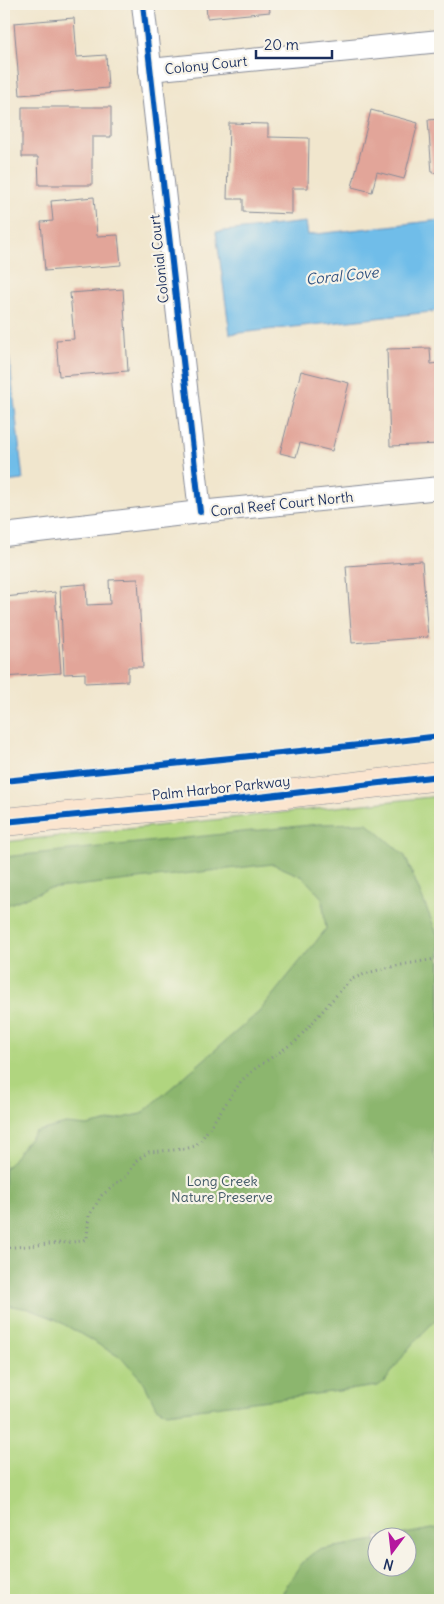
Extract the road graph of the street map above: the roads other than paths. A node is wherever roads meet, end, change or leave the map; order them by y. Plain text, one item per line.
1 (143, 4) edge
2 (440, 41) edge
3 (150, 70) junction
4 (440, 488) edge
5 (200, 512) junction
6 (4, 535) edge
7 (440, 776) edge
8 (4, 822) edge

1 - 3 street, Colonial Court
2 - 3 street, Colony Court
3 - 5 street, Colonial Court
4 - 5 street, Coral Reef Court North
5 - 6 street, Coral Reef Court North
7 - 8 street, Palm Harbor Parkway

